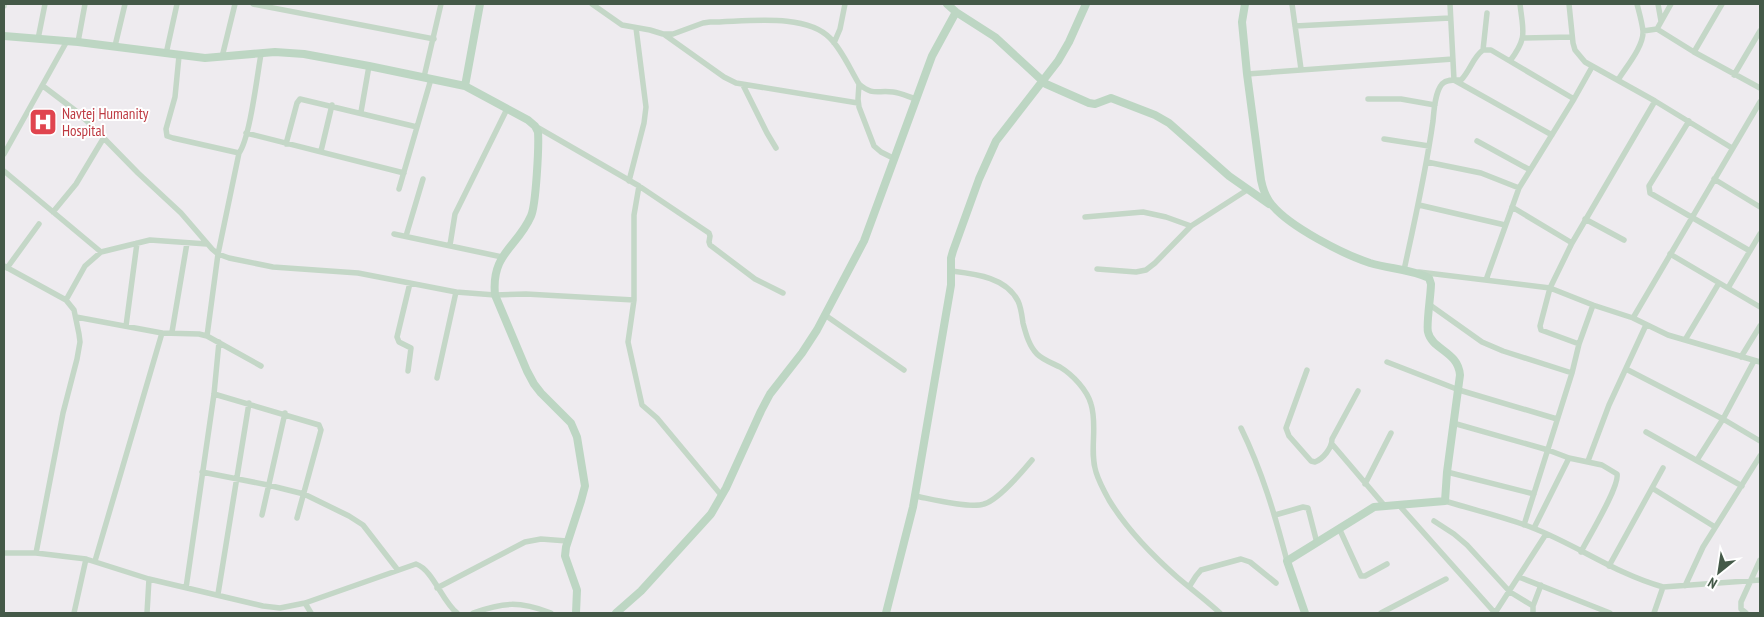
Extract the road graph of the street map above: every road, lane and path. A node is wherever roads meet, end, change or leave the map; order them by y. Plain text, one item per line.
1 (45, 4) edge
2 (85, 4) edge
3 (125, 4) edge
4 (177, 4) edge
5 (235, 4) edge
6 (253, 4) edge
7 (441, 4) edge
8 (480, 4) edge
9 (592, 4) edge
10 (845, 4) edge
11 (1086, 4) edge
12 (1247, 4) edge
13 (1292, 4) edge
14 (1451, 4) edge
15 (1520, 4) edge
16 (1569, 4) edge
17 (1637, 4) edge
18 (1658, 4) edge
19 (1671, 4) edge
20 (1722, 4) edge
21 (950, 7) edge
22 (1487, 13) dead end
23 (1450, 18) junction
24 (1661, 21) junction
25 (1295, 26) junction
26 (636, 28) junction
27 (1657, 29) junction
28 (1643, 31) junction
29 (1760, 31) edge
30 (663, 34) junction
31 (4, 36) edge
32 (1572, 37) junction
33 (1523, 38) junction
34 (38, 39) junction
35 (434, 39) junction
36 (67, 41) junction
37 (78, 42) junction
38 (834, 43) junction
39 (115, 46) junction
40 (1483, 50) junction
41 (1694, 52) junction
42 (166, 54) junction
43 (261, 54) junction
44 (179, 56) junction
45 (222, 57) junction
46 (1453, 59) junction
47 (1510, 61) junction
48 (369, 66) junction
49 (1592, 67) junction
50 (1301, 69) junction
51 (1247, 74) junction
52 (1734, 74) junction
53 (428, 78) junction
54 (1454, 80) junction
55 (1618, 80) junction
56 (1042, 81) junction
57 (859, 84) junction
58 (743, 85) junction
59 (43, 86) junction
60 (465, 86) junction
61 (1760, 88) edge
62 (1368, 99) dead end
63 (1574, 99) junction
64 (916, 100) junction
65 (1655, 101) junction
66 (1760, 102) edge
67 (858, 103) junction
68 (332, 105) junction
69 (1435, 105) junction
70 (507, 109) junction
71 (361, 112) junction
72 (1689, 121) junction
73 (535, 126) junction
74 (417, 127) junction
75 (246, 133) junction
76 (1552, 135) junction
77 (103, 139) junction
78 (1384, 140) dead end
79 (1477, 141) dead end
80 (286, 144) junction
81 (1429, 146) junction
82 (776, 148) dead end
83 (1732, 148) junction
84 (322, 151) junction
85 (4, 154) edge
86 (239, 154) junction
87 (894, 159) junction
88 (1428, 162) junction
89 (1530, 170) junction
90 (4, 171) edge
91 (404, 173) junction
92 (423, 179) dead end
93 (1714, 180) junction
94 (629, 181) junction
95 (639, 186) junction
96 (1519, 188) junction
97 (399, 189) dead end
98 (1247, 190) junction
99 (1419, 205) junction
100 (1273, 206) junction
101 (1512, 207) junction
102 (1760, 207) edge
103 (53, 212) junction
104 (1085, 217) dead end
105 (1692, 217) junction
106 (1585, 219) junction
107 (39, 224) dead end
108 (1505, 225) junction
109 (1191, 226) junction
110 (394, 234) dead end
111 (1760, 234) edge
112 (406, 236) junction
113 (1624, 240) dead end
114 (137, 243) junction
115 (187, 243) junction
116 (1572, 243) junction
117 (207, 244) junction
118 (450, 246) junction
119 (1750, 251) junction
120 (101, 252) junction
121 (218, 254) junction
122 (1670, 254) junction
123 (502, 256) junction
124 (5, 267) edge
125 (1097, 269) dead end
126 (1404, 270) junction
127 (951, 271) junction
128 (1413, 272) junction
129 (1486, 280) junction
130 (410, 283) junction
131 (1719, 283) junction
132 (1550, 288) junction
133 (1728, 288) junction
134 (456, 292) junction
135 (783, 293) dead end
136 (495, 295) junction
137 (66, 300) junction
138 (634, 300) junction
139 (1430, 304) junction
140 (1593, 305) junction
141 (1760, 307) edge
142 (825, 315) junction
143 (76, 316) junction
144 (1633, 318) junction
145 (1646, 325) junction
146 (126, 326) junction
147 (1760, 326) edge
148 (162, 332) junction
149 (172, 332) junction
150 (207, 336) junction
151 (1685, 340) junction
152 (219, 342) junction
153 (1579, 344) junction
154 (1740, 357) junction
155 (1757, 361) edge
156 (1387, 362) dead end
157 (261, 366) dead end
158 (904, 370) dead end
159 (1307, 370) dead end
160 (1626, 370) junction
161 (408, 371) dead end
162 (1572, 373) junction
163 (437, 378) dead end
164 (1358, 390) dead end
165 (1458, 390) junction
166 (214, 394) junction
167 (249, 403) junction
168 (284, 413) junction
169 (1557, 419) junction
170 (1723, 419) junction
171 (1453, 423) junction
172 (1241, 428) dead end
173 (1646, 432) dead end
174 (1391, 433) dead end
175 (1760, 441) edge
176 (1332, 444) junction
177 (1548, 450) junction
178 (1760, 456) edge
179 (1569, 458) junction
180 (1032, 460) dead end
181 (1698, 460) junction
182 (1588, 462) junction
183 (1662, 468) dead end
184 (202, 472) junction
185 (1447, 472) junction
186 (236, 478) junction
187 (1365, 484) junction
188 (268, 485) junction
189 (1742, 486) junction
190 (1652, 488) junction
191 (304, 494) junction
192 (1534, 494) junction
193 (722, 496) junction
194 (915, 496) junction
195 (1444, 501) junction
196 (1398, 504) junction
197 (1384, 505) junction
198 (262, 515) dead end
199 (1275, 515) junction
200 (297, 518) dead end
201 (1434, 521) dead end
202 (1524, 525) junction
203 (1715, 527) junction
204 (1339, 528) junction
205 (1534, 528) junction
206 (1546, 534) junction
207 (568, 541) junction
208 (1317, 543) junction
209 (1581, 552) junction
210 (4, 553) edge
211 (36, 553) junction
212 (86, 559) junction
213 (1760, 560) edge
214 (95, 561) junction
215 (1287, 561) junction
216 (1387, 564) dead end
217 (1609, 566) junction
218 (397, 569) junction
219 (1519, 577) junction
220 (149, 579) junction
221 (1446, 579) dead end
222 (1750, 580) junction
223 (1760, 580) edge
224 (1276, 583) dead end
225 (1541, 585) junction
226 (1684, 586) junction
227 (1189, 587) junction
228 (1663, 587) junction
229 (186, 588) junction
230 (437, 588) junction
231 (1510, 592) junction
232 (218, 594) junction
233 (305, 603) junction
234 (1533, 606) junction
235 (74, 613) edge
236 (147, 613) edge
237 (311, 613) edge
238 (457, 613) edge
239 (472, 613) edge
240 (551, 613) edge
241 (576, 613) edge
242 (616, 613) edge
243 (886, 613) edge
244 (1220, 613) edge
245 (1305, 613) edge
246 (1380, 613) edge
247 (1495, 613) edge
248 (1534, 613) edge
249 (1608, 613) edge
250 (1654, 613) edge
251 (1746, 613) edge

1 - 34 street
2 - 37 street
3 - 39 street
4 - 42 street
5 - 45 street
6 - 35 street
7 - 35 street
8 - 60 street
9 - 26 street
10 - 38 street
11 - 56 street
12 - 51 street
13 - 25 street
14 - 23 street
15 - 33 street
16 - 32 street
17 - 28 street
18 - 24 street
19 - 24 street
20 - 41 street
21 - 56 street
21 - 64 street
22 - 40 street
23 - 25 street
23 - 46 street
24 - 27 street
25 - 50 street
26 - 30 street
26 - 94 street
27 - 28 street
27 - 41 street
28 - 55 street
29 - 52 street
30 - 38 street
30 - 58 street
31 - 34 street
32 - 33 street
32 - 49 street
33 - 47 street
34 - 36 street
35 - 53 street
36 - 37 street
36 - 59 street
37 - 39 street
38 - 57 street
39 - 42 street
40 - 47 street
40 - 54 street
41 - 52 street
42 - 44 street
43 - 45 street
43 - 48 street
43 - 75 street
44 - 45 street
44 - 86 street
46 - 50 street
46 - 54 street
47 - 63 street
48 - 53 street
48 - 71 street
49 - 55 street
49 - 63 street
50 - 51 street
51 - 100 street
52 - 61 street
53 - 60 street
53 - 74 street
54 - 69 street
54 - 76 street
55 - 65 street
56 - 98 street
56 - 127 street
57 - 64 street
57 - 67 street
58 - 67 street
58 - 82 street
59 - 77 street
59 - 85 street
60 - 70 street
62 - 69 street
63 - 76 street
64 - 87 street
65 - 72 street
65 - 106 street
66 - 83 street
67 - 87 street
68 - 71 street
68 - 80 street
68 - 84 street
69 - 81 street
70 - 73 street
70 - 118 street
71 - 74 street
72 - 83 street
72 - 105 street
73 - 94 street
73 - 123 street
74 - 91 street
75 - 80 street
75 - 86 street
76 - 89 street
77 - 103 street
77 - 117 street
78 - 81 street
79 - 89 street
80 - 84 street
81 - 88 street
83 - 93 street
84 - 91 street
86 - 121 street
87 - 142 street
88 - 96 street
88 - 99 street
89 - 96 street
90 - 103 street
91 - 97 street
92 - 112 street
93 - 102 street
93 - 105 street
94 - 95 street
95 - 135 street
95 - 138 street
96 - 101 street
98 - 100 street
98 - 109 street
99 - 108 street
99 - 126 street
100 - 126 street
101 - 108 street
101 - 116 street
103 - 120 street
104 - 109 street
105 - 119 street
105 - 122 street
106 - 113 street
106 - 116 street
107 - 124 street
108 - 129 street
109 - 125 street
110 - 112 street
111 - 119 street
112 - 118 street
114 - 115 street
114 - 120 street
114 - 146 street
115 - 117 street
115 - 149 street
116 - 132 street
117 - 121 street
118 - 123 street
119 - 133 street
120 - 137 street
121 - 130 street
121 - 150 street
122 - 131 street
122 - 144 street
123 - 136 street
124 - 137 street
126 - 128 street
127 - 194 street
127 - 227 street
128 - 129 street
128 - 139 street
129 - 132 street
130 - 134 street
130 - 161 street
131 - 133 street
131 - 151 street
132 - 140 street
132 - 153 street
133 - 141 street
134 - 136 street
134 - 163 street
136 - 138 street
136 - 207 street
137 - 143 street
138 - 193 street
139 - 162 street
139 - 165 street
140 - 144 street
140 - 153 street
142 - 158 street
142 - 193 street
143 - 146 street
143 - 211 street
144 - 145 street
145 - 151 street
145 - 160 street
146 - 148 street
147 - 154 street
148 - 149 street
148 - 214 street
149 - 150 street
150 - 152 street
151 - 154 street
152 - 157 street
152 - 166 street
153 - 162 street
154 - 155 street
155 - 170 street
156 - 165 street
159 - 176 street
160 - 170 street
160 - 182 street
162 - 169 street
164 - 176 street
165 - 169 street
165 - 171 street
166 - 167 street
166 - 184 street
167 - 168 street
167 - 186 street
168 - 188 street
168 - 191 street
169 - 177 street
170 - 175 street
170 - 181 street
171 - 177 street
171 - 185 street
172 - 199 street
173 - 181 street
174 - 187 street
176 - 187 street
177 - 179 street
177 - 192 street
178 - 189 street
179 - 182 street
179 - 205 street
180 - 194 street
181 - 189 street
182 - 209 street
183 - 190 street
184 - 186 street
184 - 229 street
185 - 192 street
185 - 195 street
186 - 188 street
186 - 232 street
187 - 197 street
188 - 191 street
188 - 198 street
189 - 203 street
190 - 203 street
190 - 217 street
191 - 200 street
191 - 218 street
192 - 202 street
193 - 242 street
194 - 243 street
195 - 196 street
195 - 202 street
196 - 197 street
196 - 247 street
197 - 204 street
199 - 208 street
199 - 215 street
201 - 231 street
202 - 205 street
203 - 226 street
204 - 208 street
204 - 216 street
205 - 206 street
206 - 209 street
206 - 219 street
207 - 230 street
207 - 241 street
208 - 215 street
209 - 217 street
210 - 211 street
211 - 212 street
212 - 214 street
212 - 235 street
213 - 222 street
214 - 220 street
215 - 245 street
217 - 228 street
218 - 230 street
218 - 233 street
219 - 225 street
219 - 231 street
220 - 229 street
220 - 236 street
221 - 246 street
222 - 223 street
222 - 226 street
222 - 251 street
224 - 227 street
225 - 234 street
225 - 249 street
226 - 228 street
227 - 244 street
228 - 250 street
229 - 232 street
230 - 238 street
231 - 234 street
231 - 247 street
232 - 233 street
233 - 237 street
234 - 248 street
239 - 240 street

